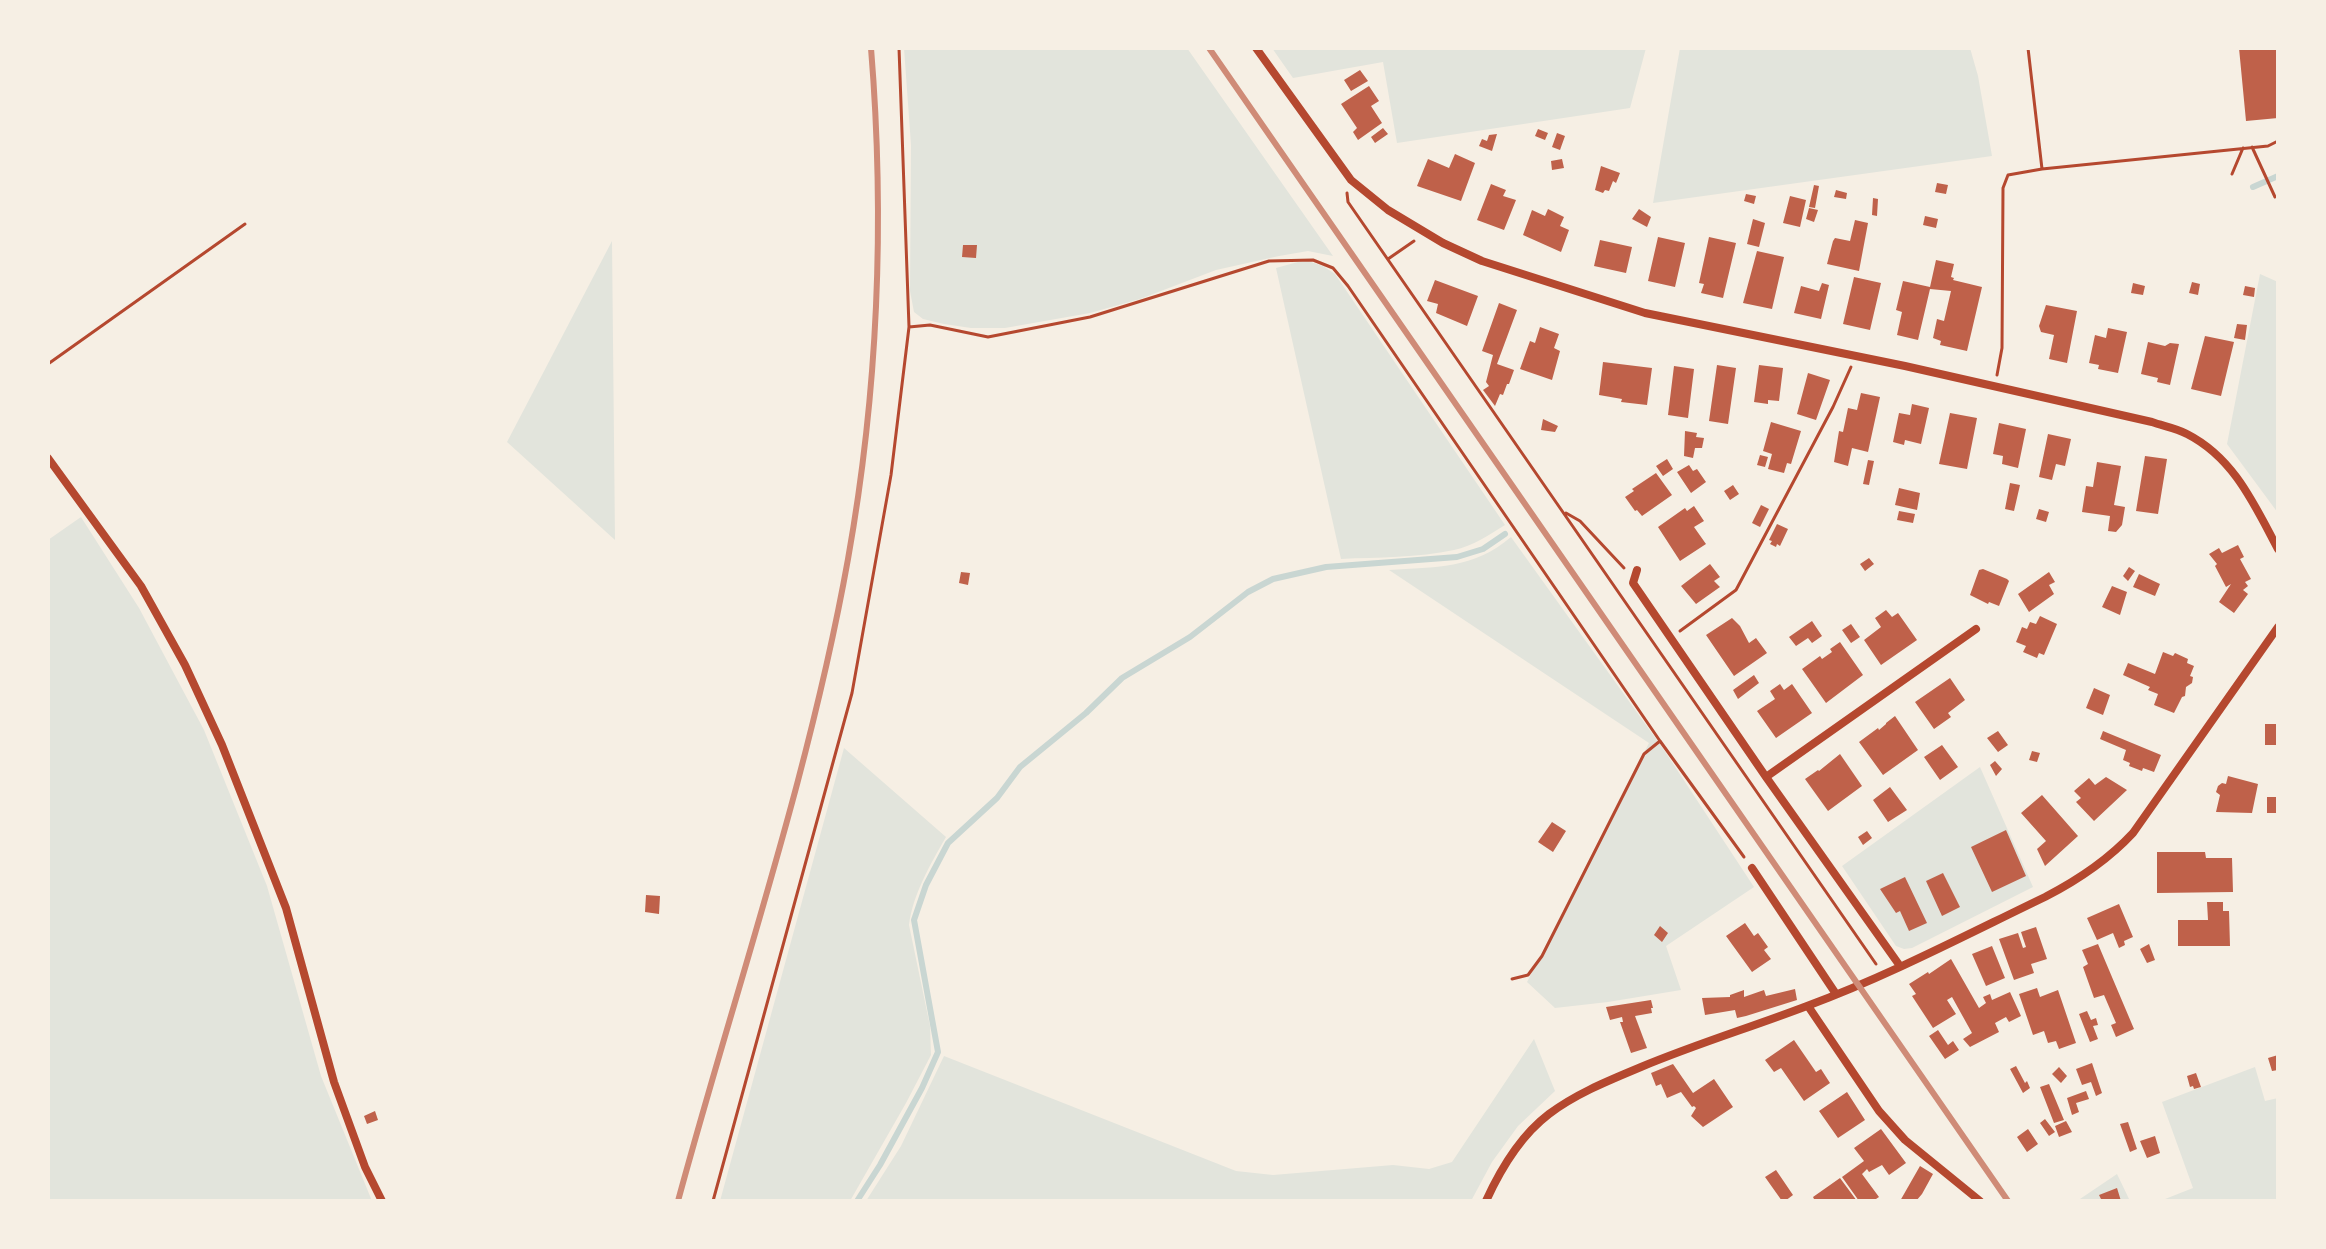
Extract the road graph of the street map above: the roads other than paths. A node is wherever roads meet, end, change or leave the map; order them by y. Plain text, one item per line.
1 (1256, 48) edge
2 (48, 458) edge
3 (2278, 549) edge
4 (1636, 575) road end
5 (2278, 627) edge
6 (1976, 629) dead end
7 (1766, 777) junction
8 (1752, 868) road end
9 (1900, 966) junction
10 (1836, 994) junction
11 (1808, 1006) junction
12 (1978, 1198) edge
13 (382, 1201) edge
14 (1486, 1201) edge

1 - 3 street
2 - 13 street
4 - 7 street
5 - 9 street
6 - 7 street
7 - 9 street
8 - 10 street
9 - 10 street
10 - 11 street
11 - 12 street
11 - 14 street

